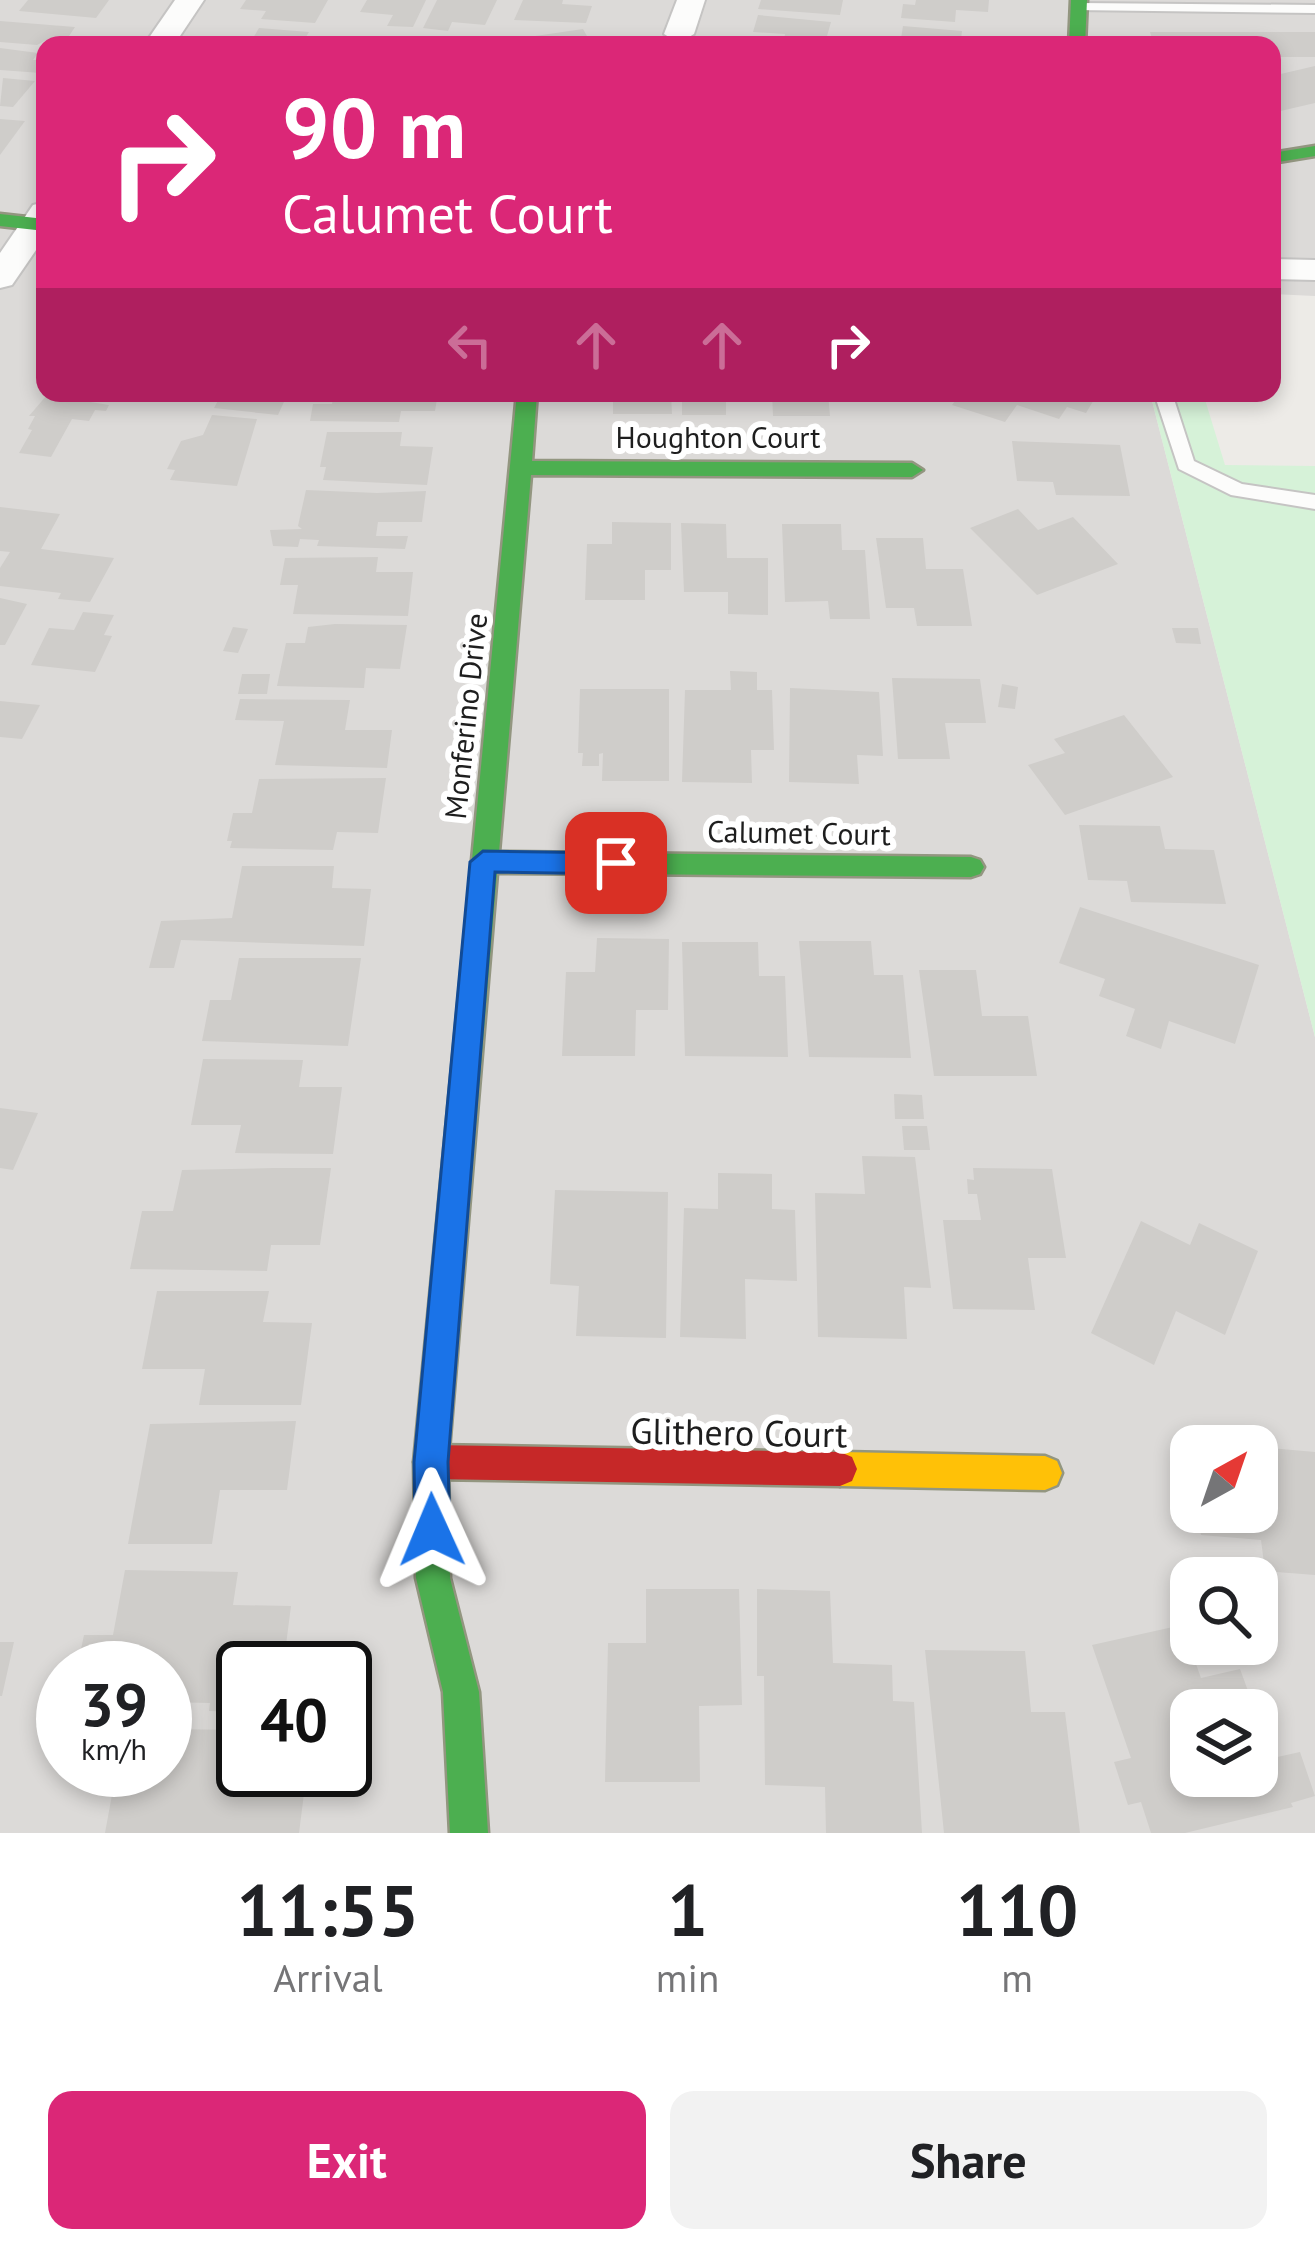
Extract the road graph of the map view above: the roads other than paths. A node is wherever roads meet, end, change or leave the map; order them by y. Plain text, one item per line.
1 (190, 0) edge
2 (691, 0) edge
3 (1079, 3) edge
4 (1315, 9) edge
5 (680, 34) dead end
6 (166, 36) edge
7 (1077, 36) edge
8 (1315, 151) edge
9 (1281, 157) edge
10 (0, 220) edge
11 (36, 220) edge
12 (36, 228) edge
13 (1281, 269) edge
14 (1315, 270) edge
15 (0, 278) edge
16 (527, 402) edge
17 (1166, 402) edge
18 (523, 467) junction
19 (912, 470) dead end
20 (1315, 502) edge
21 (483, 862) junction
22 (971, 867) dead end
23 (431, 1462) junction
24 (1045, 1473) dead end
25 (469, 1833) edge

1 - 6 street
2 - 5 street
3 - 4 lane
3 - 7 street
8 - 9 street
10 - 11 street
12 - 15 street
13 - 14 street
16 - 18 street, Monferino Drive
17 - 20 lane
18 - 19 street, Houghton Court
18 - 21 street, Monferino Drive
21 - 22 street, Calumet Court
21 - 23 street, Monferino Drive
23 - 24 street, Glithero Court
23 - 25 street, Monferino Drive

